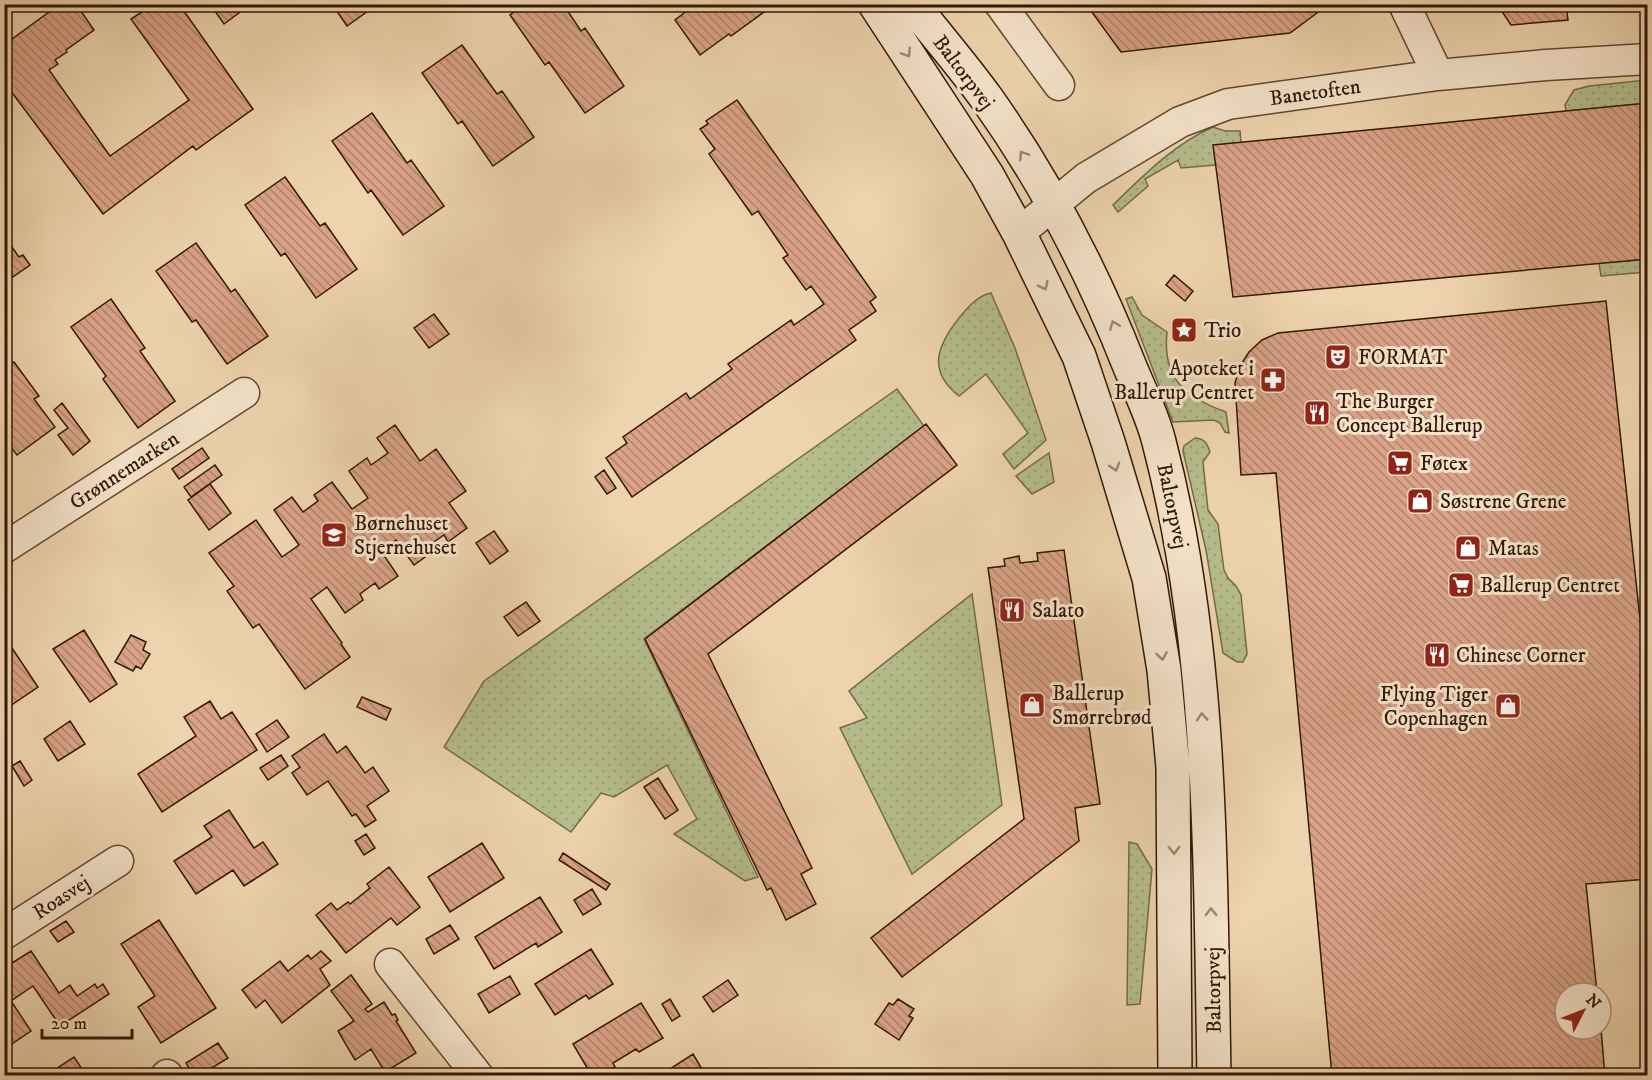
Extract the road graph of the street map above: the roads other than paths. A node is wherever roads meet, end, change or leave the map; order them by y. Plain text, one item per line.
1 (875, 4) edge
2 (912, 4) edge
3 (1000, 4) edge
4 (1404, 4) edge
5 (1647, 59) edge
6 (1438, 75) junction
7 (1059, 85) dead end
8 (1055, 204) junction
9 (1019, 233) junction
10 (244, 393) dead end
11 (4, 549) edge
12 (118, 861) dead end
13 (4, 934) edge
14 (390, 964) dead end
15 (478, 1076) edge
16 (1175, 1076) edge
17 (1214, 1076) edge

1 -> 9 street, Baltorpvej
8 -> 2 street, Baltorpvej
3 - 7 street
4 - 6 street
5 - 6 street, Banetoften
6 - 8 street, Banetoften
8 - 9 street, Banetoften
17 -> 8 street, Baltorpvej
9 -> 16 street, Baltorpvej
10 - 11 street, Grønnemarken
12 - 13 street, Roasvej
14 - 15 street

